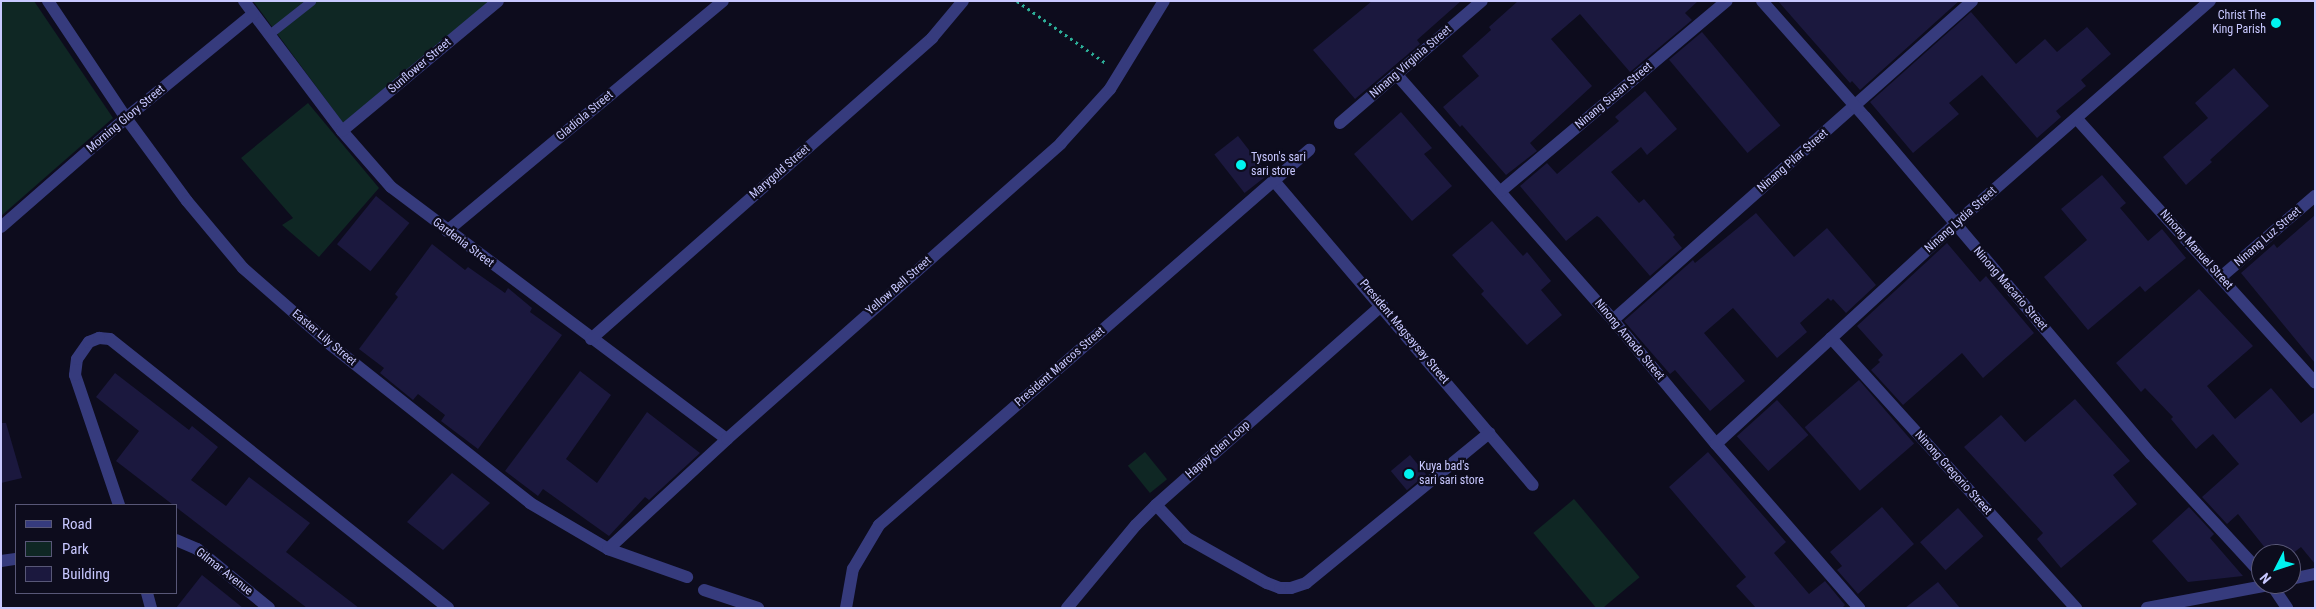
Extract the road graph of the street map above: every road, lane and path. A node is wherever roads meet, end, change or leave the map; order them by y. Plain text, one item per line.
1 (48, 1) edge
2 (244, 1) edge
3 (312, 1) edge
4 (498, 1) edge
5 (723, 1) edge
6 (963, 1) edge
7 (1017, 1) edge
8 (1164, 1) edge
9 (1482, 1) edge
10 (1727, 1) edge
11 (1762, 1) edge
12 (1972, 1) edge
13 (2210, 1) edge
14 (253, 14) junction
15 (268, 35) junction
16 (1120, 74) junction
17 (1397, 75) junction
18 (1855, 106) junction
19 (126, 118) junction
20 (2077, 119) junction
21 (1340, 123) dead end
22 (342, 131) junction
23 (1309, 150) dead end
24 (1274, 181) junction
25 (1500, 191) junction
26 (2315, 196) edge
27 (1955, 224) junction
28 (1, 227) edge
29 (447, 231) junction
30 (2221, 277) junction
31 (1382, 305) junction
32 (1613, 320) junction
33 (1831, 338) junction
34 (591, 339) junction
35 (2315, 382) edge
36 (1489, 433) junction
37 (727, 439) junction
38 (1716, 444) junction
39 (1533, 485) dead end
40 (119, 504) edge
41 (1156, 505) junction
42 (178, 541) edge
43 (608, 549) junction
44 (15, 559) edge
45 (1, 561) edge
46 (2251, 563) edge
47 (2315, 574) edge
48 (687, 577) dead end
49 (2301, 577) edge
50 (2251, 588) edge
51 (704, 590) dead end
52 (147, 594) edge
53 (2278, 594) edge
54 (151, 608) edge
55 (269, 608) edge
56 (448, 608) edge
57 (758, 608) edge
58 (846, 608) edge
59 (1067, 608) edge
60 (1859, 608) edge
61 (2076, 608) edge
62 (2147, 608) edge
63 (2287, 608) edge

1 - 19 street, Easter Lily Street
2 - 14 street, Gardenia Street
3 - 15 lane
4 - 22 street, Sunflower Street
5 - 29 street, Gladiola Street
6 - 34 street, Marygold Street
7 - 16 path
8 - 16 street, Yellow Bell Street
9 - 17 street, Ninang Virginia Street
10 - 25 street, Ninang Susan Street
11 - 18 street, Ninong Macario Street
12 - 18 street, Ninang Pilar Street
13 - 20 street, Ninang Lydia Street
14 - 15 street, Gardenia Street
14 - 19 street, Morning Glory Street
15 - 22 street, Gardenia Street
16 - 37 street, Yellow Bell Street
17 - 21 street, Ninang Virginia Street
17 - 25 street, Ninong Amado Street
18 - 27 street, Ninong Macario Street
18 - 32 street, Ninang Pilar Street
19 - 28 street, Morning Glory Street
19 - 43 street, Easter Lily Street
20 - 27 street, Ninang Lydia Street
20 - 30 street, Ninong Manuel Street
22 - 29 street, Gardenia Street
23 - 24 street, President Marcos Street
24 - 31 street, President Magsaysay Street
24 - 58 street, President Marcos Street
25 - 32 street, Ninong Amado Street
26 - 30 street, Ninang Luz Street
27 - 33 street, Ninang Lydia Street
27 - 46 street, Ninong Macario Street
29 - 34 street, Gardenia Street
30 - 35 street, Ninong Manuel Street
31 - 36 street, President Magsaysay Street
31 - 41 street, Happy Glen Loop
32 - 38 street, Ninong Amado Street
33 - 38 street, Ninang Lydia Street
33 - 61 street, Ninong Gregorio Street
34 - 37 street, Gardenia Street
36 - 39 street, President Magsaysay Street
36 - 41 street
37 - 43 street, Yellow Bell Street
38 - 60 street, Ninong Amado Street
40 - 56 street
41 - 59 street, Happy Glen Loop
42 - 55 street, Gilmar Avenue
43 - 48 street, Easter Lily Street
44 - 45 street
47 - 49 street
50 - 62 street
51 - 57 street
52 - 54 street
53 - 63 street

